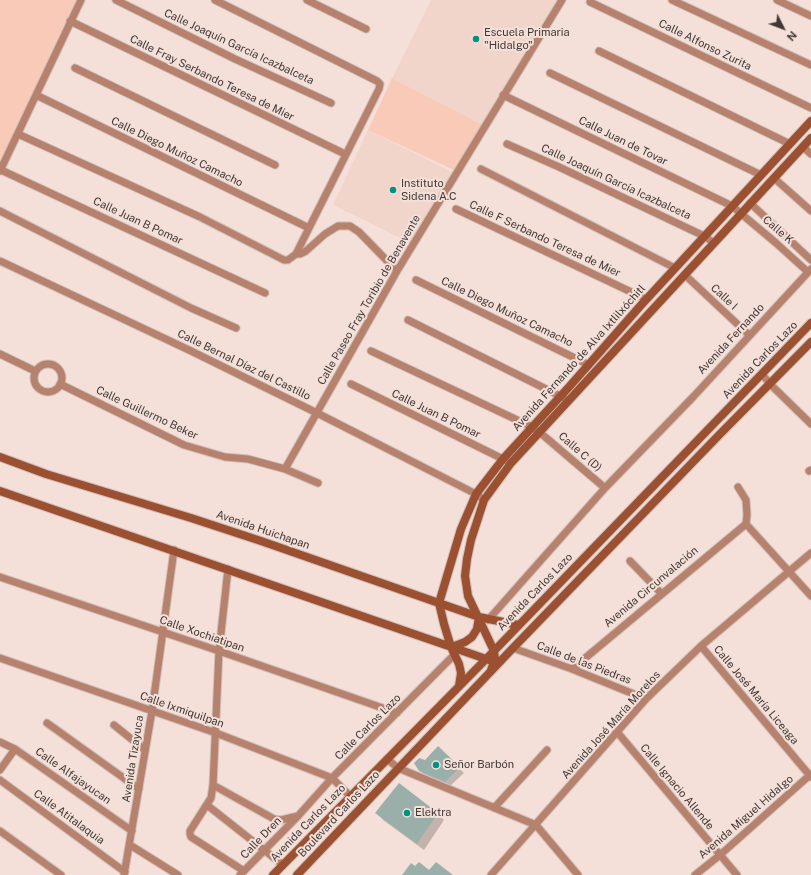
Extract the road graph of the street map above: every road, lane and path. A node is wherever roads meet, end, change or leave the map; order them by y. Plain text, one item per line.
1 (81, 0) edge
2 (116, 0) edge
3 (215, 0) edge
4 (306, 0) edge
5 (562, 0) edge
6 (672, 0) edge
7 (777, 0) edge
8 (590, 2) dead end
9 (811, 16) edge
10 (70, 22) junction
11 (366, 29) dead end
12 (599, 51) dead end
13 (811, 65) edge
14 (75, 68) dead end
15 (550, 73) dead end
16 (36, 95) junction
17 (503, 95) junction
18 (331, 103) dead end
19 (811, 108) edge
20 (811, 121) edge
21 (18, 134) junction
22 (811, 138) edge
23 (507, 144) dead end
24 (790, 144) junction
25 (803, 147) junction
26 (345, 154) junction
27 (811, 154) edge
28 (275, 165) dead end
29 (481, 169) dead end
30 (0, 170) edge
31 (761, 175) junction
32 (774, 178) junction
33 (750, 203) junction
34 (732, 206) junction
35 (456, 209) dead end
36 (0, 211) edge
37 (811, 211) edge
38 (741, 213) junction
39 (309, 228) junction
40 (704, 236) junction
41 (714, 243) junction
42 (296, 254) junction
43 (811, 260) edge
44 (0, 262) edge
45 (675, 268) junction
46 (397, 271) junction
47 (810, 271) edge
48 (685, 275) junction
49 (416, 280) dead end
50 (265, 293) dead end
51 (646, 299) junction
52 (408, 320) dead end
53 (811, 323) edge
54 (236, 328) dead end
55 (749, 335) junction
56 (811, 342) edge
57 (371, 351) dead end
58 (0, 354) edge
59 (589, 365) junction
60 (35, 371) junction
61 (762, 374) junction
62 (60, 384) junction
63 (351, 384) dead end
64 (770, 384) junction
65 (561, 396) junction
66 (570, 401) junction
67 (317, 413) junction
68 (811, 424) edge
69 (532, 427) junction
70 (540, 432) junction
71 (0, 457) edge
72 (503, 459) junction
73 (511, 464) junction
74 (285, 469) junction
75 (318, 483) dead end
76 (738, 487) dead end
77 (605, 488) junction
78 (0, 491) edge
79 (476, 494) junction
80 (484, 500) junction
81 (746, 524) junction
82 (174, 550) junction
83 (811, 554) edge
84 (630, 560) dead end
85 (228, 569) junction
86 (789, 571) junction
87 (0, 577) edge
88 (661, 593) junction
89 (811, 596) edge
90 (439, 603) junction
91 (479, 617) junction
92 (491, 620) junction
93 (514, 624) junction
94 (163, 632) junction
95 (701, 646) junction
96 (451, 647) junction
97 (513, 648) junction
98 (220, 651) junction
99 (494, 651) junction
100 (455, 654) junction
101 (483, 657) junction
102 (0, 658) edge
103 (497, 662) junction
104 (572, 669) junction
105 (459, 686) junction
106 (646, 699) junction
107 (152, 711) junction
108 (397, 713) junction
109 (46, 723) dead end
110 (114, 726) dead end
111 (216, 732) junction
112 (618, 733) junction
113 (0, 742) edge
114 (14, 749) junction
115 (145, 750) junction
116 (547, 750) dead end
117 (387, 759) junction
118 (398, 768) junction
119 (0, 770) edge
120 (810, 776) edge
121 (333, 779) junction
122 (0, 780) edge
123 (139, 789) junction
124 (212, 791) junction
125 (348, 794) junction
126 (207, 805) junction
127 (494, 808) junction
128 (298, 816) junction
129 (536, 825) junction
130 (0, 831) edge
131 (132, 831) junction
132 (130, 845) junction
133 (264, 851) junction
134 (720, 855) junction
135 (283, 864) junction
136 (124, 873) edge
137 (242, 873) edge
138 (61, 875) edge
139 (178, 875) edge
140 (273, 875) edge
141 (297, 875) edge
142 (491, 875) edge
143 (578, 875) edge
144 (695, 875) edge
145 (736, 875) edge

1 - 10 street
2 - 18 street, Calle Joaquín García Icazbalceta
3 - 26 street
4 - 11 street
5 - 17 street, Calle Paseo Fray Toribio de Benavente
6 - 13 street
7 - 9 street
8 - 19 street, Calle Alfonso Zurita
10 - 16 street
10 - 26 street, Calle Fray Serbando Teresa de Mier
12 - 24 street
14 - 28 street
15 - 31 street
16 - 21 street
16 - 39 street, Calle Diego Muñoz Camacho
17 - 34 street, Calle Juan de Tovar
17 - 46 street, Calle Paseo Fray Toribio de Benavente
20 - 24 street, Avenida Fernando de Alva Ixtlilxóchitl
21 - 30 street
21 - 42 street
22 - 25 street, Avenida Fernando de Alva Ixtlilxóchitl
23 - 40 street, Calle Joaquín García Icazbalceta
24 - 31 street, Avenida Fernando de Alva Ixtlilxóchitl
25 - 27 street
25 - 32 street, Avenida Fernando de Alva Ixtlilxóchitl
26 - 39 street
29 - 45 street
30 - 50 street, Calle Juan B Pomar
31 - 34 street, Avenida Fernando de Alva Ixtlilxóchitl
32 - 33 street, Avenida Fernando de Alva Ixtlilxóchitl
32 - 37 street
33 - 38 street, Avenida Fernando de Alva Ixtlilxóchitl
33 - 43 street
34 - 38 street, Calle K
34 - 40 street, Avenida Fernando de Alva Ixtlilxóchitl
35 - 51 street, Calle F Serbando Teresa de Mier
36 - 54 street
38 - 41 street, Avenida Fernando de Alva Ixtlilxóchitl
38 - 47 street, Calle K
39 - 42 street
40 - 41 street, Calle Joaquín García Icazbalceta
40 - 45 street, Avenida Fernando de Alva Ixtlilxóchitl
41 - 48 street, Avenida Fernando de Alva Ixtlilxóchitl
42 - 46 street
44 - 67 street, Calle Bernal Díaz del Castillo
45 - 51 street, Avenida Fernando de Alva Ixtlilxóchitl
46 - 67 street, Calle Paseo Fray Toribio de Benavente
47 - 55 street, Avenida Fernando
48 - 55 street, Calle I
48 - 66 street, Avenida Fernando de Alva Ixtlilxóchitl
49 - 59 street, Calle Diego Muñoz Camacho
51 - 59 street, Avenida Fernando de Alva Ixtlilxóchitl
52 - 65 street
53 - 61 street, Avenida Carlos Lazo
55 - 77 street, Avenida Fernando
56 - 64 street
57 - 69 street
58 - 60 street
59 - 65 street, Avenida Fernando de Alva Ixtlilxóchitl
60 - 62 street
60 - 62 street
61 - 64 street
61 - 93 street, Avenida Carlos Lazo
62 - 74 street, Calle Guillermo Beker
63 - 72 street, Calle Juan B Pomar
64 - 68 street
64 - 97 street
65 - 66 street
65 - 69 street, Avenida Fernando de Alva Ixtlilxóchitl
66 - 70 street, Avenida Fernando de Alva Ixtlilxóchitl
67 - 74 street, Calle Paseo Fray Toribio de Benavente
67 - 79 street, Calle Bernal Díaz del Castillo
69 - 70 street, Calle C (D)
69 - 72 street, Avenida Fernando de Alva Ixtlilxóchitl
70 - 73 street, Avenida Fernando de Alva Ixtlilxóchitl
70 - 77 street, Calle C (D)
71 - 90 street, Avenida Huichapan
72 - 73 street, Calle Juan B Pomar
72 - 79 street, Avenida Fernando de Alva Ixtlilxóchitl
73 - 80 street, Avenida Fernando de Alva Ixtlilxóchitl
74 - 75 street, Calle Guillermo Beker
76 - 81 street
77 - 92 street, Avenida Fernando
78 - 82 street
79 - 80 street, Calle Bernal Díaz del Castillo
79 - 90 street, Avenida Fernando de Alva Ixtlilxóchitl
80 - 91 street, Avenida Fernando de Alva Ixtlilxóchitl
81 - 86 street
81 - 88 street, Avenida Circunvalación
82 - 85 street
82 - 94 street, Avenida Tizayuca
83 - 86 street, Avenida José María Morelos
84 - 88 street
85 - 96 street
85 - 98 street
86 - 89 street
86 - 95 street, Avenida José María Morelos
87 - 94 street, Calle Xochiatipan
88 - 104 street, Avenida Circunvalación
90 - 91 street, Avenida Huichapan
90 - 96 street, Avenida Fernando de Alva Ixtlilxóchitl
91 - 92 street, Avenida Huichapan
91 - 96 street
91 - 99 street, Avenida Fernando de Alva Ixtlilxóchitl
92 - 93 street, Avenida Huichapan
93 - 99 street, Avenida Carlos Lazo
94 - 98 street, Calle Xochiatipan
94 - 107 street, Avenida Tizayuca
95 - 106 street, Avenida José María Morelos
95 - 120 street, Calle José María Liceaga
96 - 100 street, Avenida Fernando de Alva Ixtlilxóchitl
96 - 101 street
97 - 103 street
97 - 104 street, Calle de las Piedras
98 - 108 street, Calle Xochiatipan
98 - 111 street
99 - 101 street, Avenida Carlos Lazo
99 - 103 street
100 - 105 street, Avenida Fernando de Alva Ixtlilxóchitl
100 - 108 street, Calle Carlos Lazo
101 - 103 street
101 - 105 street, Avenida Carlos Lazo
102 - 107 street, Calle Ixmiquilpan
103 - 118 street
104 - 106 street, Calle de las Piedras
105 - 117 street, Avenida Carlos Lazo
106 - 112 street, Avenida José María Morelos
107 - 111 street, Calle Ixmiquilpan
107 - 115 street, Avenida Tizayuca
108 - 121 street, Calle Carlos Lazo
109 - 123 street
110 - 115 street
111 - 121 street, Calle Ixmiquilpan
111 - 124 street
112 - 129 street, Avenida José María Morelos
112 - 134 street, Calle Ignacio Allende
113 - 114 street, Calle Alfajayucan
114 - 119 street
114 - 131 street, Calle Alfajayucan
115 - 123 street, Avenida Tizayuca
116 - 127 street
117 - 118 street
117 - 125 street, Avenida Carlos Lazo
118 - 127 street
118 - 141 street, Boulevard Carlos Lazo
120 - 134 street, Avenida Miguel Hidalgo
121 - 125 street, Calle Ixmiquilpan
121 - 128 street, Calle Carlos Lazo
122 - 136 street, Calle Atitalaquia
123 - 131 street, Avenida Tizayuca
124 - 126 street
124 - 128 street
125 - 135 street, Avenida Carlos Lazo
126 - 133 street
126 - 137 street
127 - 129 street
128 - 133 street, Calle Dren
129 - 142 street, Avenida José María Morelos
129 - 143 street
130 - 138 street
131 - 132 street, Avenida Tizayuca
132 - 136 street, Avenida Tizayuca
132 - 139 street
133 - 135 street
133 - 137 street, Calle Dren
134 - 144 street, Avenida Miguel Hidalgo
134 - 145 street, Calle Ignacio Allende
135 - 140 street, Avenida Carlos Lazo

